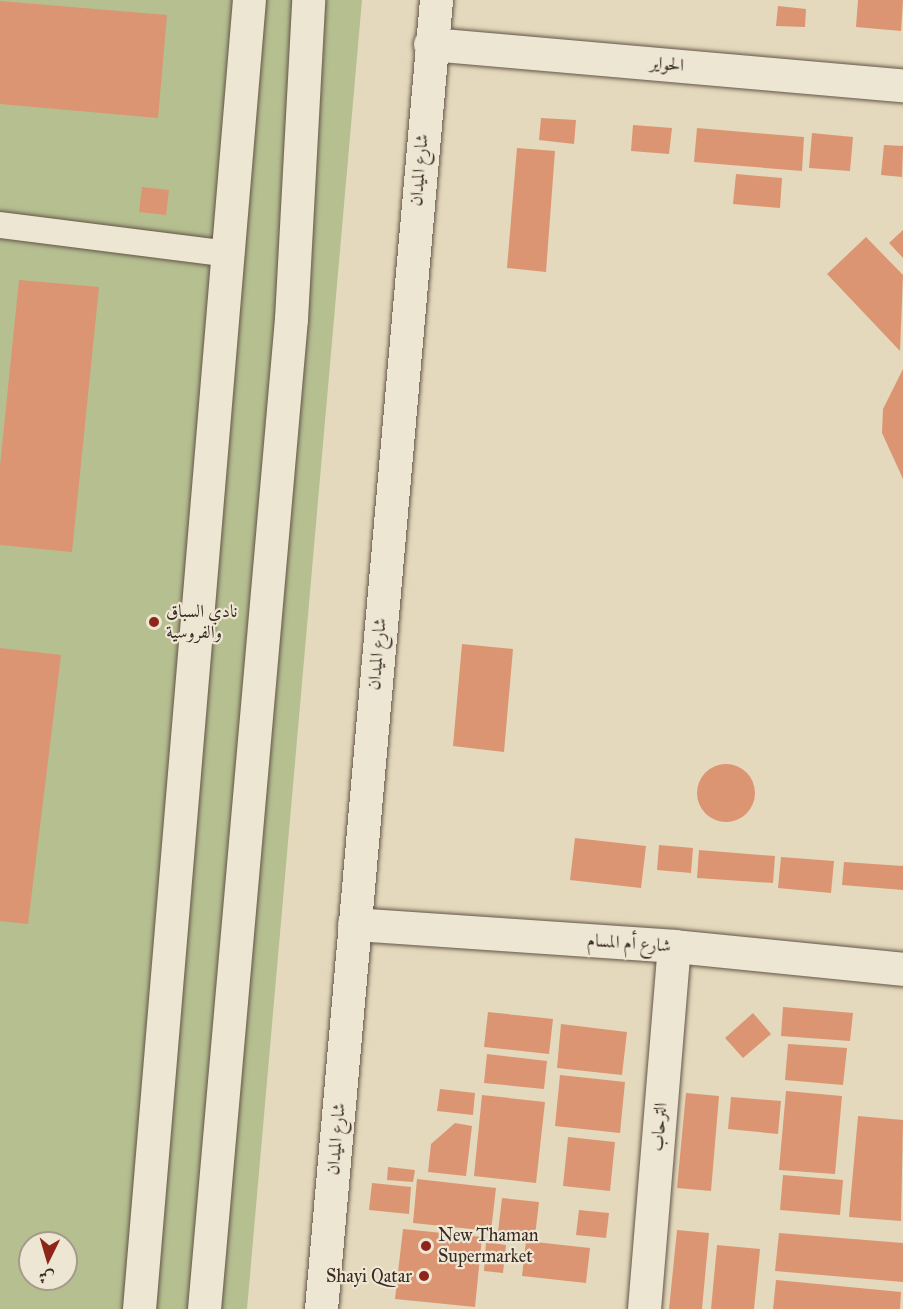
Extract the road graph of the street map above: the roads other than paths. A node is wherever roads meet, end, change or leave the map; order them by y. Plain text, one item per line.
1 (249, 0) edge
2 (308, 0) edge
3 (436, 0) edge
4 (430, 44) junction
5 (903, 85) edge
6 (0, 225) edge
7 (231, 254) junction
8 (354, 924) junction
9 (674, 946) junction
10 (903, 969) edge
11 (139, 1309) edge
12 (204, 1309) edge
13 (321, 1309) edge
14 (644, 1309) edge

1 - 7 street
2 - 12 street
3 - 4 street, شارع الميدان
4 - 5 street, الحواير
4 - 8 street, شارع الميدان
6 - 7 lane
7 - 11 street
8 - 9 street, شارع أم المسام
8 - 13 street, شارع الميدان
9 - 10 street, شارع أم المسام
9 - 14 street, الترحاب

